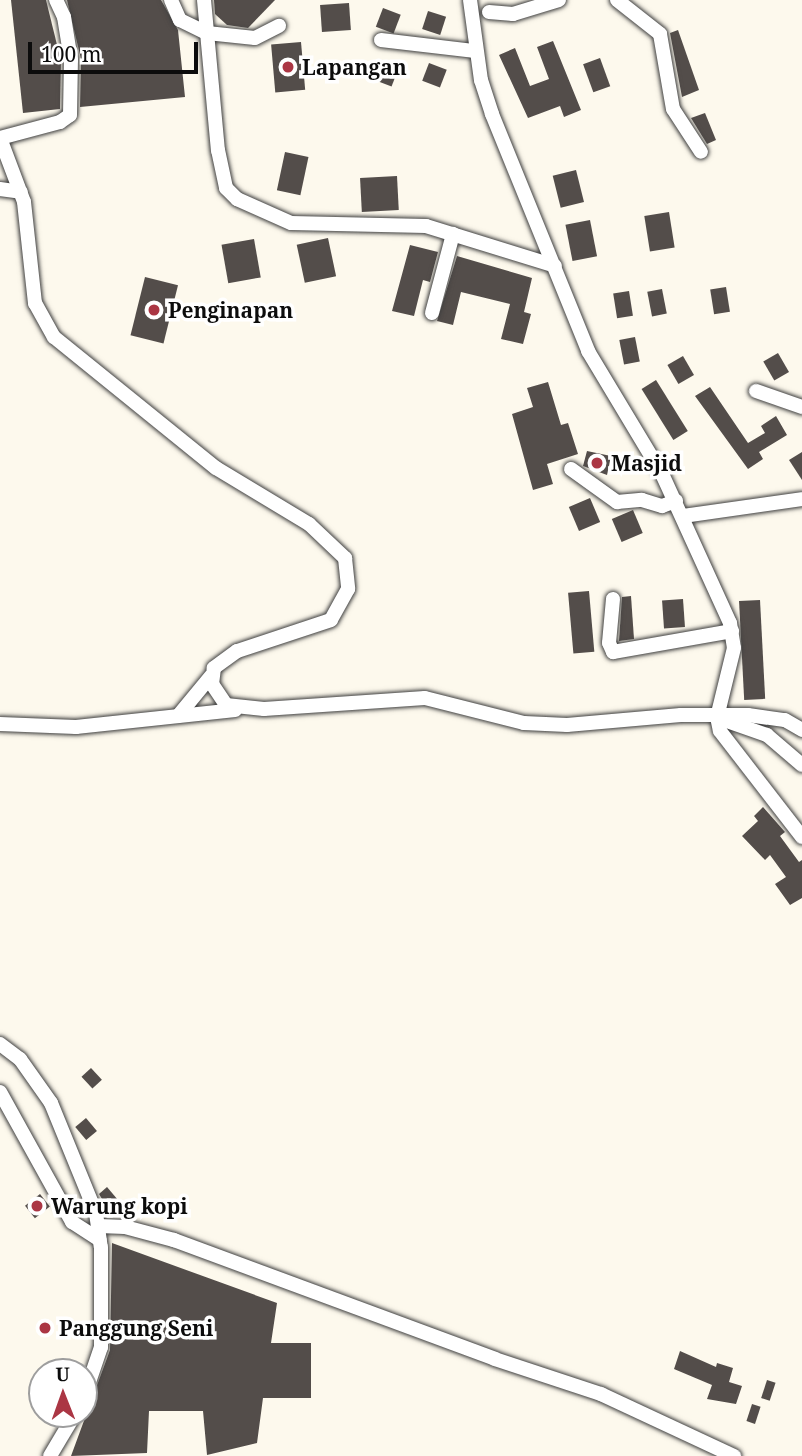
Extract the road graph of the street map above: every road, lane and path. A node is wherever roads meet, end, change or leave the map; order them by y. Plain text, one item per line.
1 (56, 0) edge
2 (172, 0) edge
3 (204, 0) edge
4 (470, 0) edge
5 (559, 0) edge
6 (617, 0) edge
7 (491, 6) edge
8 (278, 26) dead end
9 (473, 30) junction
10 (207, 33) junction
11 (381, 40) dead end
12 (475, 51) junction
13 (0, 145) edge
14 (701, 152) dead end
15 (0, 188) edge
16 (21, 192) junction
17 (453, 234) junction
18 (555, 265) junction
19 (432, 313) dead end
20 (756, 391) dead end
21 (802, 407) edge
22 (571, 469) dead end
23 (802, 499) edge
24 (676, 501) junction
25 (682, 516) junction
26 (613, 599) dead end
27 (732, 631) junction
28 (211, 676) junction
29 (235, 710) junction
30 (178, 716) junction
31 (717, 717) junction
32 (0, 724) edge
33 (802, 730) edge
34 (802, 765) edge
35 (802, 837) edge
36 (0, 1044) edge
37 (0, 1092) edge
38 (100, 1233) junction
39 (97, 1358) edge
40 (67, 1428) edge
41 (50, 1456) edge
42 (734, 1456) edge

1 - 13 street
2 - 10 street
3 - 10 street
4 - 9 street
5 - 7 street
6 - 14 street
7 - 9 street
8 - 10 street
9 - 12 street
10 - 17 street
11 - 12 street
12 - 18 street
13 - 16 street
15 - 16 street
16 - 28 street
17 - 18 street
17 - 19 street
18 - 24 street
20 - 21 street
22 - 24 street
23 - 25 street
24 - 25 street
25 - 27 street
26 - 27 street
27 - 31 street
28 - 29 street
28 - 30 street
29 - 30 street
29 - 31 street
30 - 32 street
31 - 33 street
31 - 34 street
31 - 35 street
36 - 38 street
37 - 38 street
38 - 39 street
38 - 42 street
40 - 41 street

